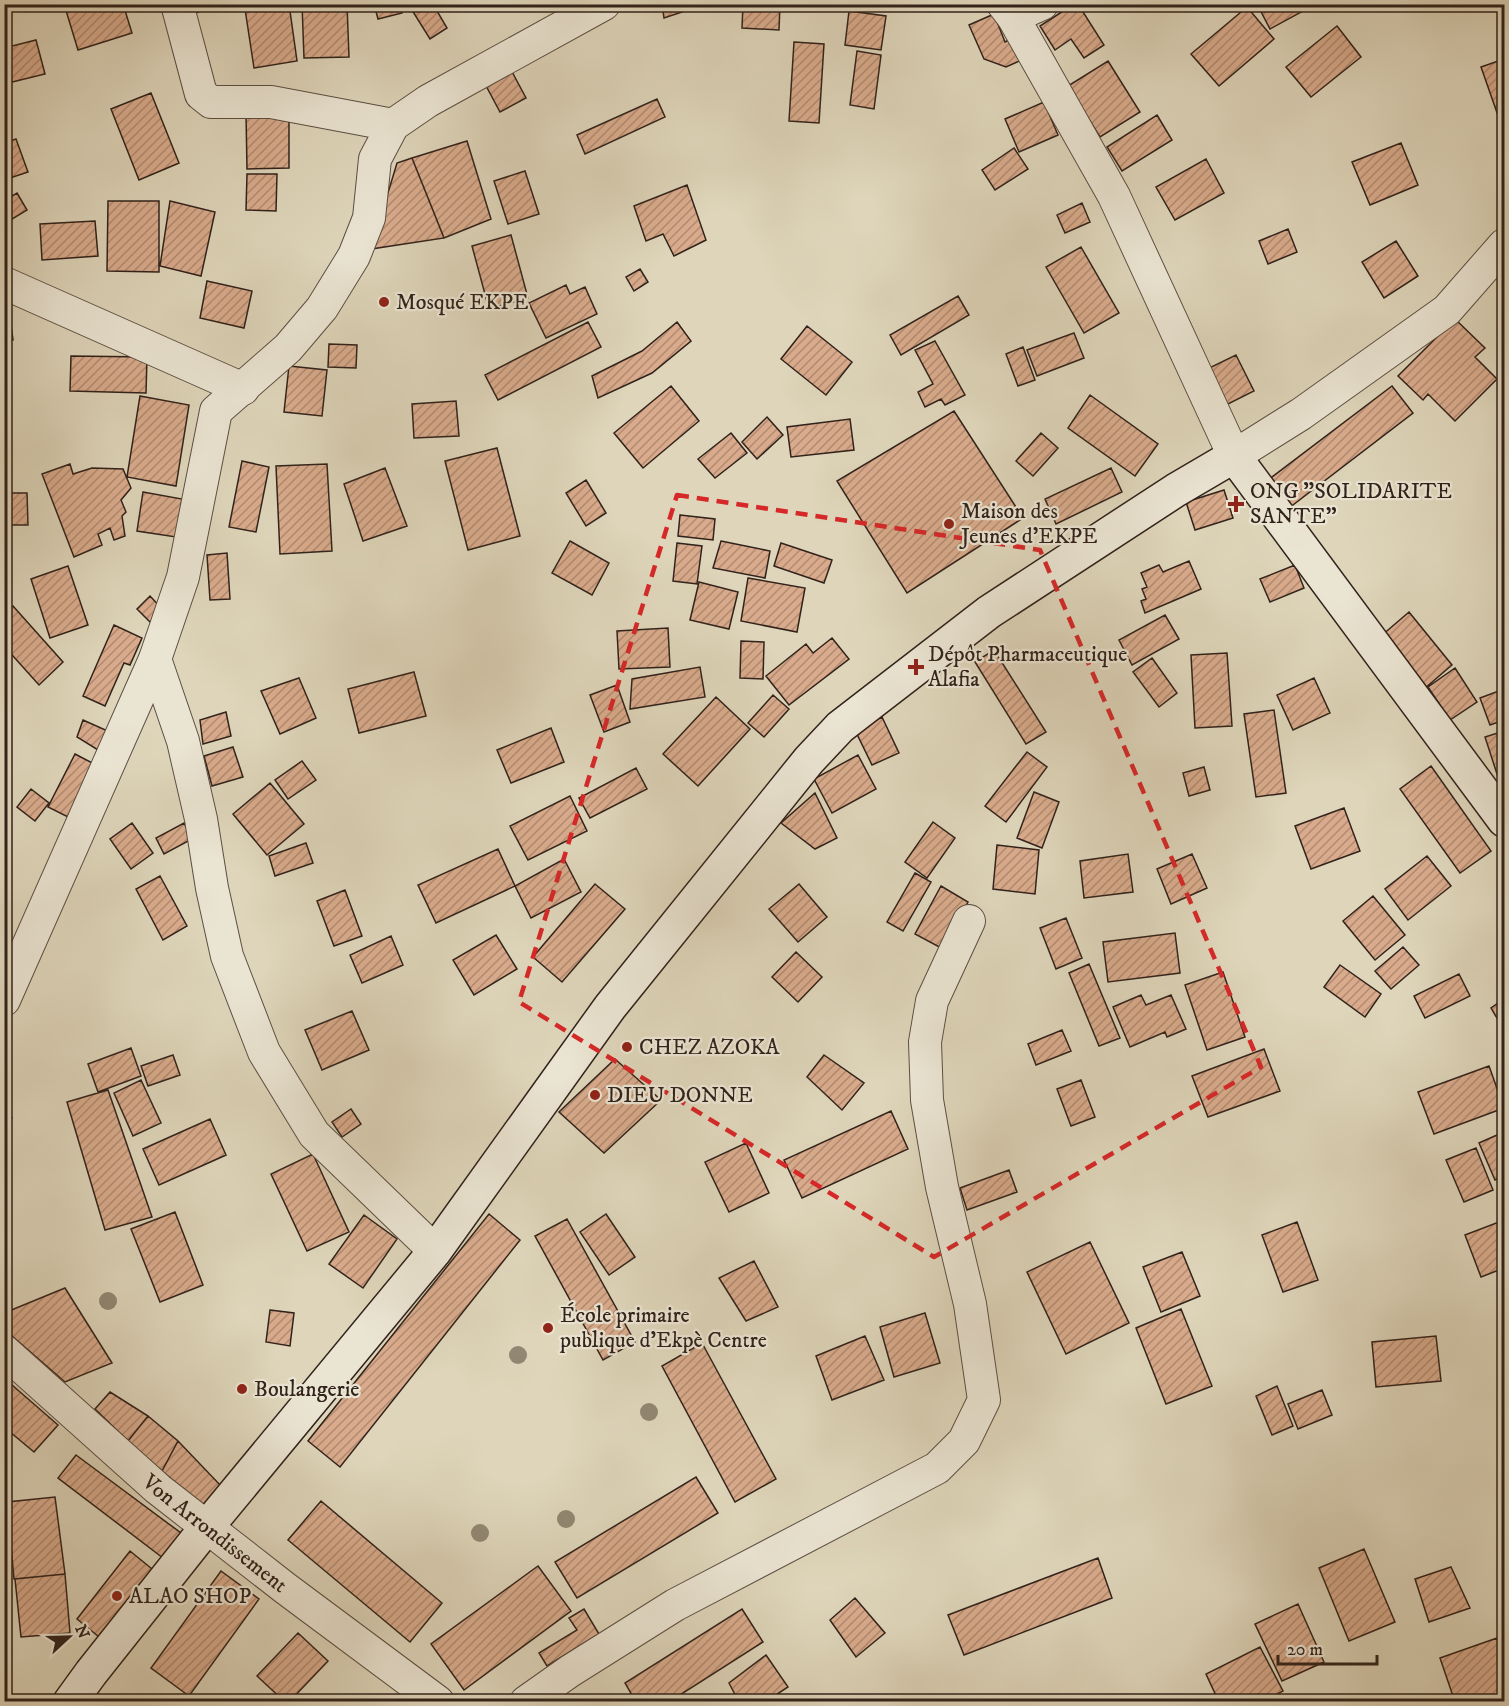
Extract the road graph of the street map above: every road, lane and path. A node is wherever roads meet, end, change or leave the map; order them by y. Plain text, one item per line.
1 (177, 4) edge
2 (604, 4) edge
3 (1042, 4) edge
4 (1008, 11) edge
5 (393, 125) junction
6 (1504, 245) edge
7 (4, 283) edge
8 (243, 389) junction
9 (1234, 456) junction
10 (155, 659) junction
11 (1504, 820) edge
12 (969, 921) dead end
13 (4, 1000) edge
14 (435, 1251) junction
15 (4, 1351) edge
16 (206, 1528) junction
17 (70, 1701) edge
18 (438, 1701) edge
19 (526, 1701) edge

1 - 5 street
2 - 5 street
3 - 4 street
4 - 9 street
5 - 8 street
6 - 9 street
7 - 8 street
8 - 10 street
9 - 11 street
9 - 14 street
10 - 13 street
10 - 14 street
12 - 19 street
14 - 16 street
15 - 16 street, Von Arrondissement
16 - 17 street
16 - 18 street, Von Arrondissement

